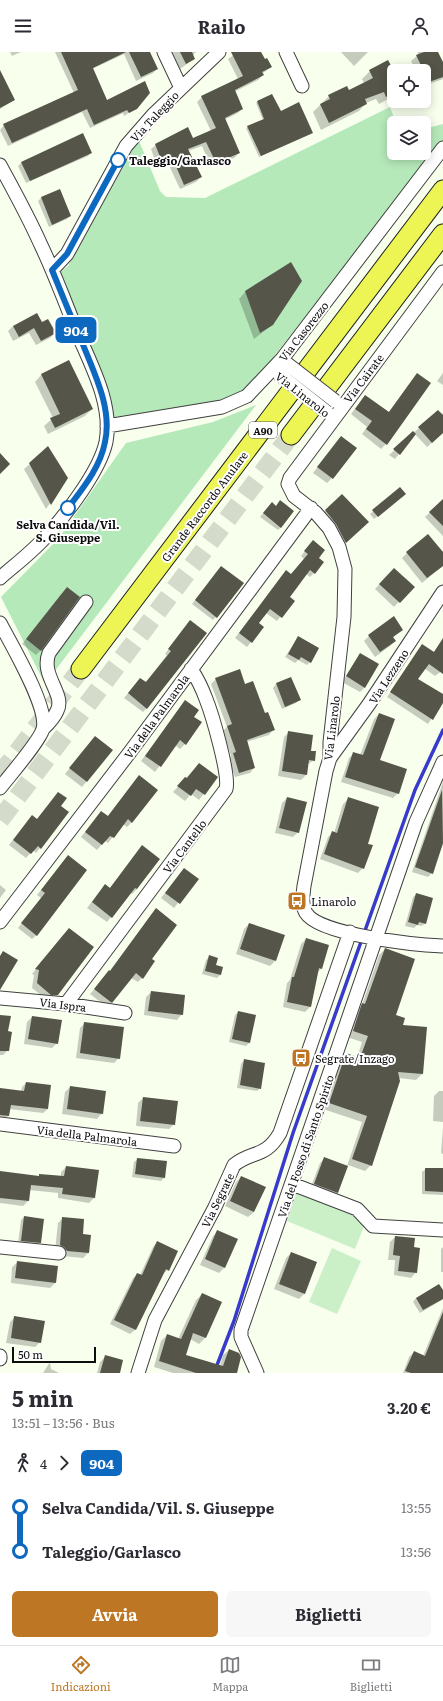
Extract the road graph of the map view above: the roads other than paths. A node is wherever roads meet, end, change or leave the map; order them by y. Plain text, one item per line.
1 (164, 52) edge
2 (219, 52) edge
3 (286, 52) edge
4 (302, 86) dead end
5 (181, 88) junction
6 (443, 148) edge
7 (0, 165) edge
8 (443, 190) edge
9 (443, 234) edge
10 (52, 270) junction
11 (443, 272) edge
12 (284, 361) junction
13 (276, 372) junction
14 (338, 404) junction
15 (330, 415) junction
16 (107, 426) junction
17 (291, 435) tunnel mouth
18 (288, 486) joint
19 (311, 508) junction
20 (0, 578) edge
21 (443, 592) edge
22 (86, 602) dead end
23 (0, 623) edge
24 (81, 669) tunnel mouth
25 (190, 669) junction
26 (43, 729) junction
27 (330, 758) junction
28 (443, 762) edge
29 (0, 788) edge
30 (0, 922) edge
31 (350, 932) junction
32 (376, 939) junction
33 (443, 946) edge
34 (0, 998) edge
35 (66, 1004) junction
36 (125, 1013) dead end
37 (0, 1124) edge
38 (174, 1146) dead end
39 (292, 1184) junction
40 (443, 1230) edge
41 (0, 1247) edge
42 (59, 1253) dead end
43 (138, 1373) edge
44 (257, 1373) edge

1 - 5 street
2 - 5 street, Via Taleggio
3 - 4 street
5 - 10 street, Via Taleggio
6 - 12 street, Via Casorezzo
7 - 10 street
8 - 24 highway, Grande Raccordo Anulare / A90
9 - 17 highway, A90
10 - 16 street
11 - 14 street, Via Cairate
12 - 13 street, Via Casorezzo
12 - 14 street, Via Linarolo, bridge
13 - 15 street, Via Linarolo, bridge
13 - 16 street, Via Casorezzo
14 - 15 street, Via Cairate
15 - 18 street, Via Cairate
16 - 20 street
18 - 19 street, Via Linarolo
19 - 25 street, Via della Palmarola
19 - 27 street, Via Linarolo
21 - 27 street, Via Lezzeno
22 - 26 street
23 - 26 street
25 - 30 street, Via della Palmarola
25 - 35 street, Via Cantello
26 - 29 street
27 - 31 street, Via Linarolo
28 - 32 street, Via del Fosso di Santo Spirito
31 - 32 street, Via Linarolo
31 - 43 street, Via Segrate
32 - 33 street, Via Linarolo
32 - 39 street, Via del Fosso di Santo Spirito
34 - 35 street, Via Ispra
35 - 36 street, Via Ispra
37 - 38 street, Via della Palmarola
39 - 40 street
39 - 44 street, Via del Fosso di Santo Spirito
41 - 42 street

